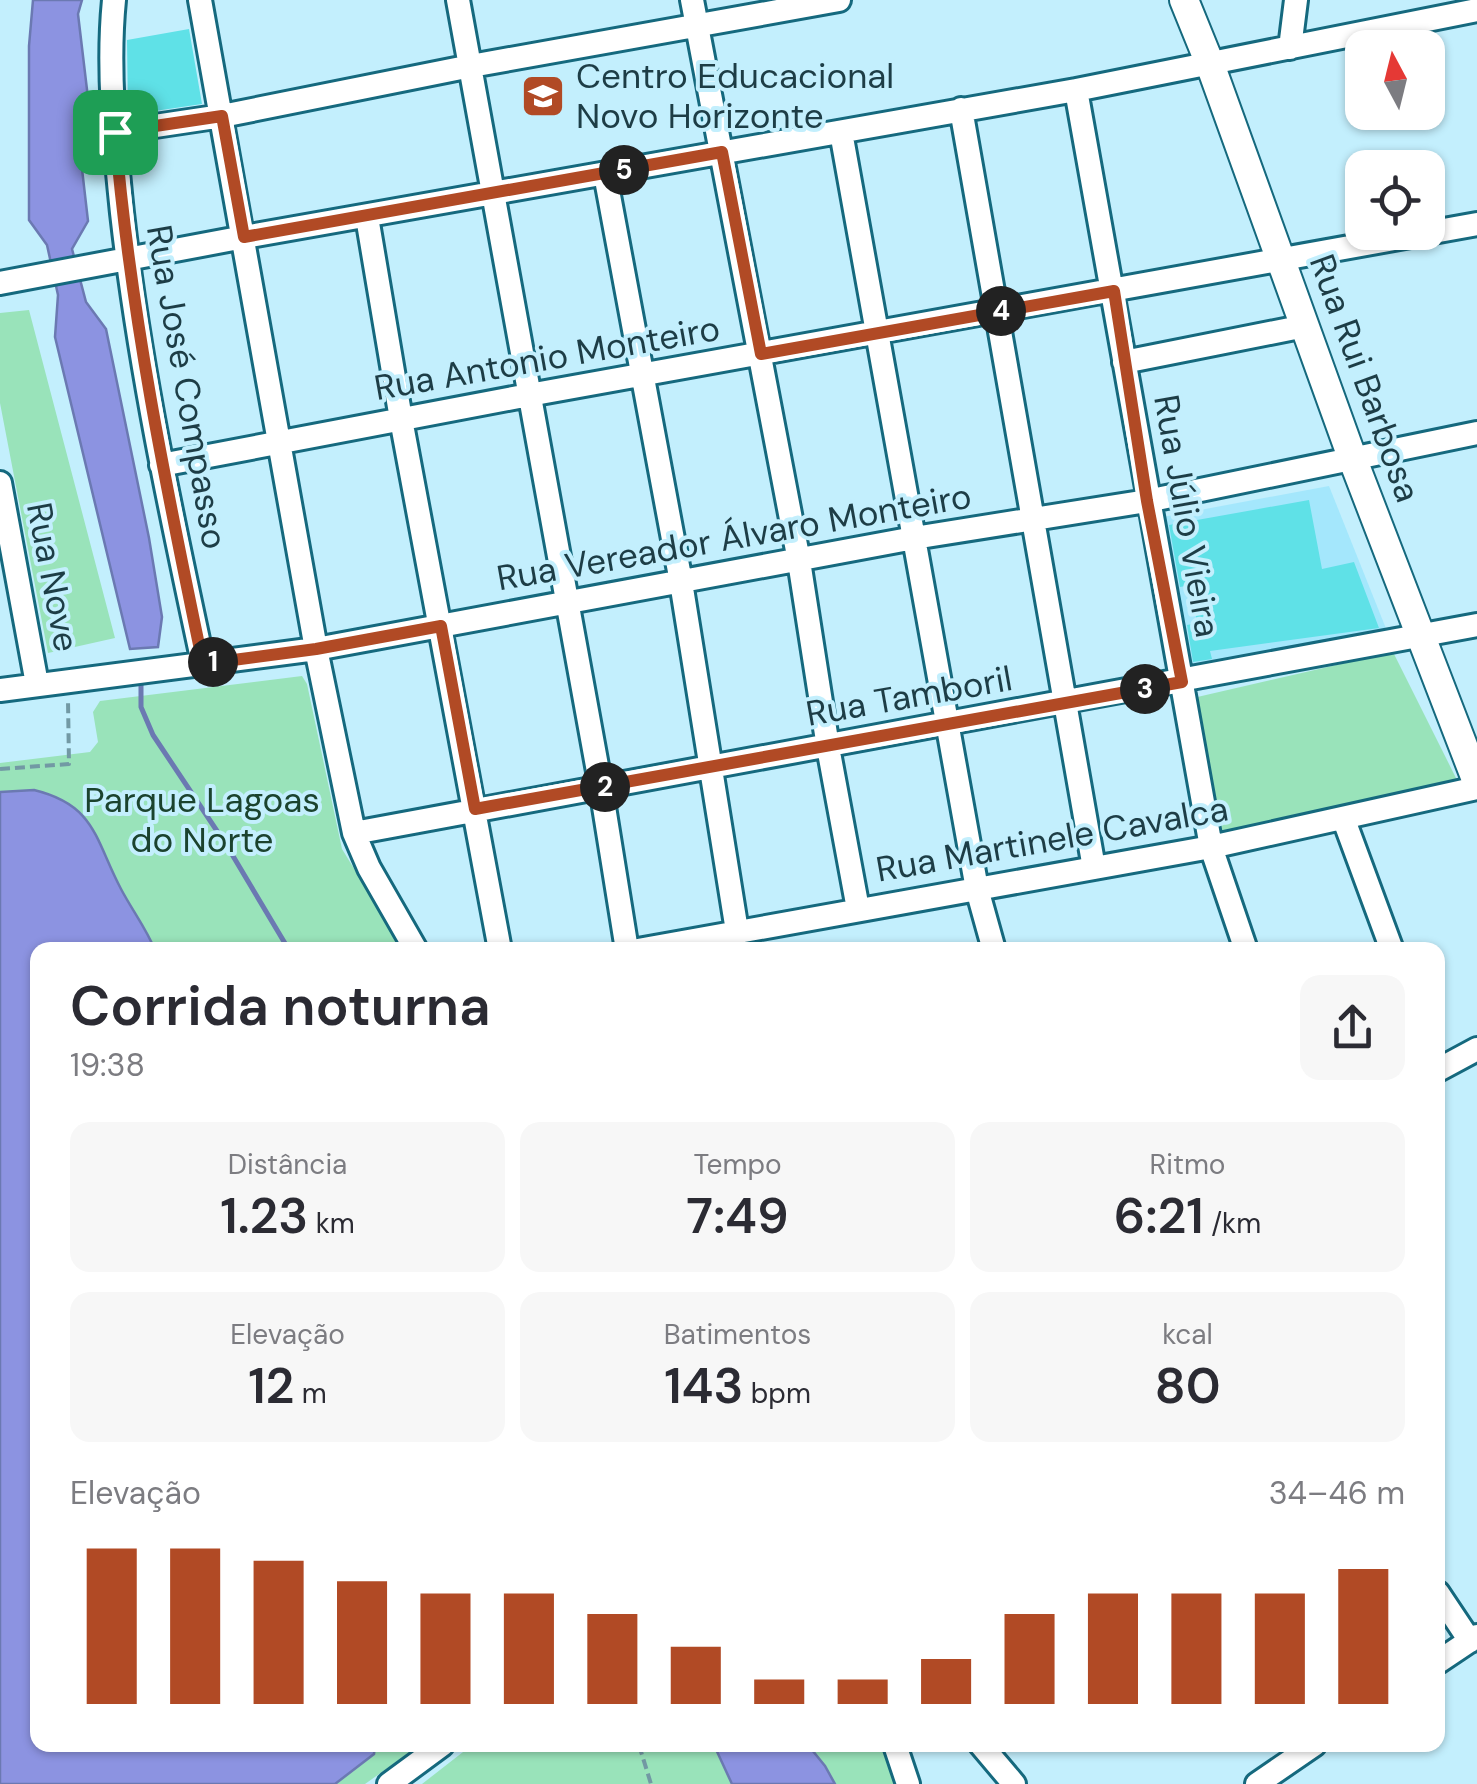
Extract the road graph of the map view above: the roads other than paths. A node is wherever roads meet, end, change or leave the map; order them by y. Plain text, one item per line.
1 (114, 0) edge
2 (200, 0) edge
3 (458, 0) edge
4 (692, 0) edge
5 (839, 0) edge
6 (1184, 0) edge
7 (1296, 0) edge
8 (1477, 10) edge
9 (696, 26) junction
10 (1290, 48) junction
11 (1210, 64) junction
12 (471, 66) junction
13 (1076, 90) junction
14 (961, 110) junction
15 (222, 116) junction
16 (115, 132) junction
17 (841, 132) junction
18 (722, 152) junction
19 (605, 174) junction
20 (494, 193) junction
21 (367, 216) junction
22 (1477, 224) edge
23 (244, 237) junction
24 (128, 260) junction
25 (1282, 262) junction
26 (10, 281) edge
27 (1114, 291) junction
28 (999, 312) junction
29 (1305, 326) junction
30 (879, 334) junction
31 (761, 354) junction
32 (1124, 362) junction
33 (643, 376) junction
34 (530, 394) junction
35 (401, 419) junction
36 (1477, 432) edge
37 (281, 442) junction
38 (1353, 460) junction
39 (160, 465) junction
40 (1, 497) edge
41 (1147, 501) junction
42 (1034, 518) junction
43 (914, 538) junction
44 (798, 561) junction
45 (681, 582) junction
46 (566, 602) junction
47 (441, 626) junction
48 (1477, 626) edge
49 (1423, 637) junction
50 (316, 649) junction
51 (203, 664) junction
52 (1182, 682) junction
53 (38, 684) junction
54 (0, 690) edge
55 (1065, 704) junction
56 (949, 724) junction
57 (828, 747) junction
58 (712, 767) junction
59 (1477, 785) edge
60 (601, 788) junction
61 (475, 809) junction
62 (1344, 820) junction
63 (354, 833) junction
64 (1211, 847) junction
65 (1094, 868) junction
66 (977, 889) junction
67 (858, 909) junction
68 (737, 931) junction
69 (411, 942) edge
70 (499, 942) edge
71 (626, 942) edge
72 (680, 942) edge
73 (992, 942) edge
74 (1243, 942) edge
75 (1389, 942) edge
76 (1477, 1049) edge
77 (1445, 1066) edge
78 (1445, 1601) edge
79 (1473, 1639) edge
80 (1445, 1657) edge
81 (433, 1752) edge
82 (897, 1752) edge
83 (987, 1752) edge
84 (1270, 1752) edge
85 (1305, 1752) edge
86 (1270, 1778) edge
87 (390, 1784) edge
88 (908, 1784) edge
89 (1014, 1784) edge

1 - 16 street, Rua José Compasso
2 - 15 street
3 - 12 street
4 - 9 street
5 - 9 street
6 - 11 street, Rua Rui Barbosa
7 - 10 street
8 - 10 street
9 - 12 street
9 - 18 street
10 - 11 street
11 - 13 street
11 - 25 street, Rua Rui Barbosa
12 - 15 street
12 - 20 street
13 - 14 street
13 - 27 street, Rua Júlio Vieira
14 - 17 street
14 - 28 street
15 - 16 street
15 - 23 street
16 - 24 street, Rua José Compasso
17 - 18 street
17 - 30 street
18 - 19 street
18 - 31 street
19 - 20 street
19 - 33 street
20 - 21 street
20 - 34 street
21 - 23 street
21 - 35 street
22 - 25 street, Rua Antonio Monteiro
23 - 24 street
23 - 37 street
24 - 26 street
24 - 39 street, Rua José Compasso
25 - 27 street, Rua Antonio Monteiro
25 - 29 street, Rua Rui Barbosa
27 - 28 street, Rua Antonio Monteiro
27 - 32 street, Rua Júlio Vieira
28 - 30 street, Rua Antonio Monteiro
28 - 42 street
29 - 32 street
29 - 38 street, Rua Rui Barbosa
30 - 31 street, Rua Antonio Monteiro
30 - 43 street
31 - 33 street, Rua Antonio Monteiro
31 - 44 street
32 - 41 street, Rua Júlio Vieira
33 - 34 street, Rua Antonio Monteiro
33 - 45 street
34 - 35 street, Rua Antonio Monteiro
34 - 46 street
35 - 37 street, Rua Antonio Monteiro
35 - 47 street
36 - 38 street, Rua Vereador Álvaro Monteiro
37 - 39 street, Rua Antonio Monteiro
37 - 50 street
38 - 41 street, Rua Vereador Álvaro Monteiro
38 - 49 street, Rua Rui Barbosa
39 - 51 street, Rua José Compasso
40 - 53 street, Rua Nove
41 - 42 street, Rua Vereador Álvaro Monteiro
41 - 52 street, Rua Júlio Vieira
42 - 43 street, Rua Vereador Álvaro Monteiro
42 - 55 street
43 - 44 street, Rua Vereador Álvaro Monteiro
43 - 56 street
44 - 45 street, Rua Vereador Álvaro Monteiro
44 - 57 street
45 - 46 street, Rua Vereador Álvaro Monteiro
45 - 58 street
46 - 47 street, Rua Vereador Álvaro Monteiro
46 - 60 street
47 - 50 street, Rua Vereador Álvaro Monteiro
47 - 61 street
48 - 49 street, Rua Tamboril
49 - 52 street, Rua Tamboril
49 - 59 street, Rua Rui Barbosa
50 - 51 street, Rua Vereador Álvaro Monteiro
50 - 63 street
51 - 53 street, Rua Vereador Álvaro Monteiro
52 - 55 street, Rua Tamboril
52 - 64 street, Rua Júlio Vieira
53 - 54 street, Rua Vereador Álvaro Monteiro
55 - 56 street, Rua Tamboril
55 - 65 street
56 - 57 street, Rua Tamboril
56 - 66 street
57 - 58 street, Rua Tamboril
57 - 67 street
58 - 60 street, Rua Tamboril
58 - 68 street
59 - 62 street, Rua Martinele Cavalca
60 - 61 street, Rua Tamboril
60 - 71 street
61 - 63 street, Rua Tamboril
61 - 70 street
62 - 64 street, Rua Martinele Cavalca
62 - 75 street
63 - 69 street
64 - 65 street, Rua Martinele Cavalca
64 - 74 street, Rua Júlio Vieira
65 - 66 street, Rua Martinele Cavalca
66 - 67 street, Rua Martinele Cavalca
66 - 73 street
67 - 68 street, Rua Martinele Cavalca
68 - 72 street, Rua Martinele Cavalca
76 - 77 street
78 - 79 street
79 - 80 street
81 - 87 street
82 - 88 street
83 - 89 street
84 - 86 street
85 - 86 street

